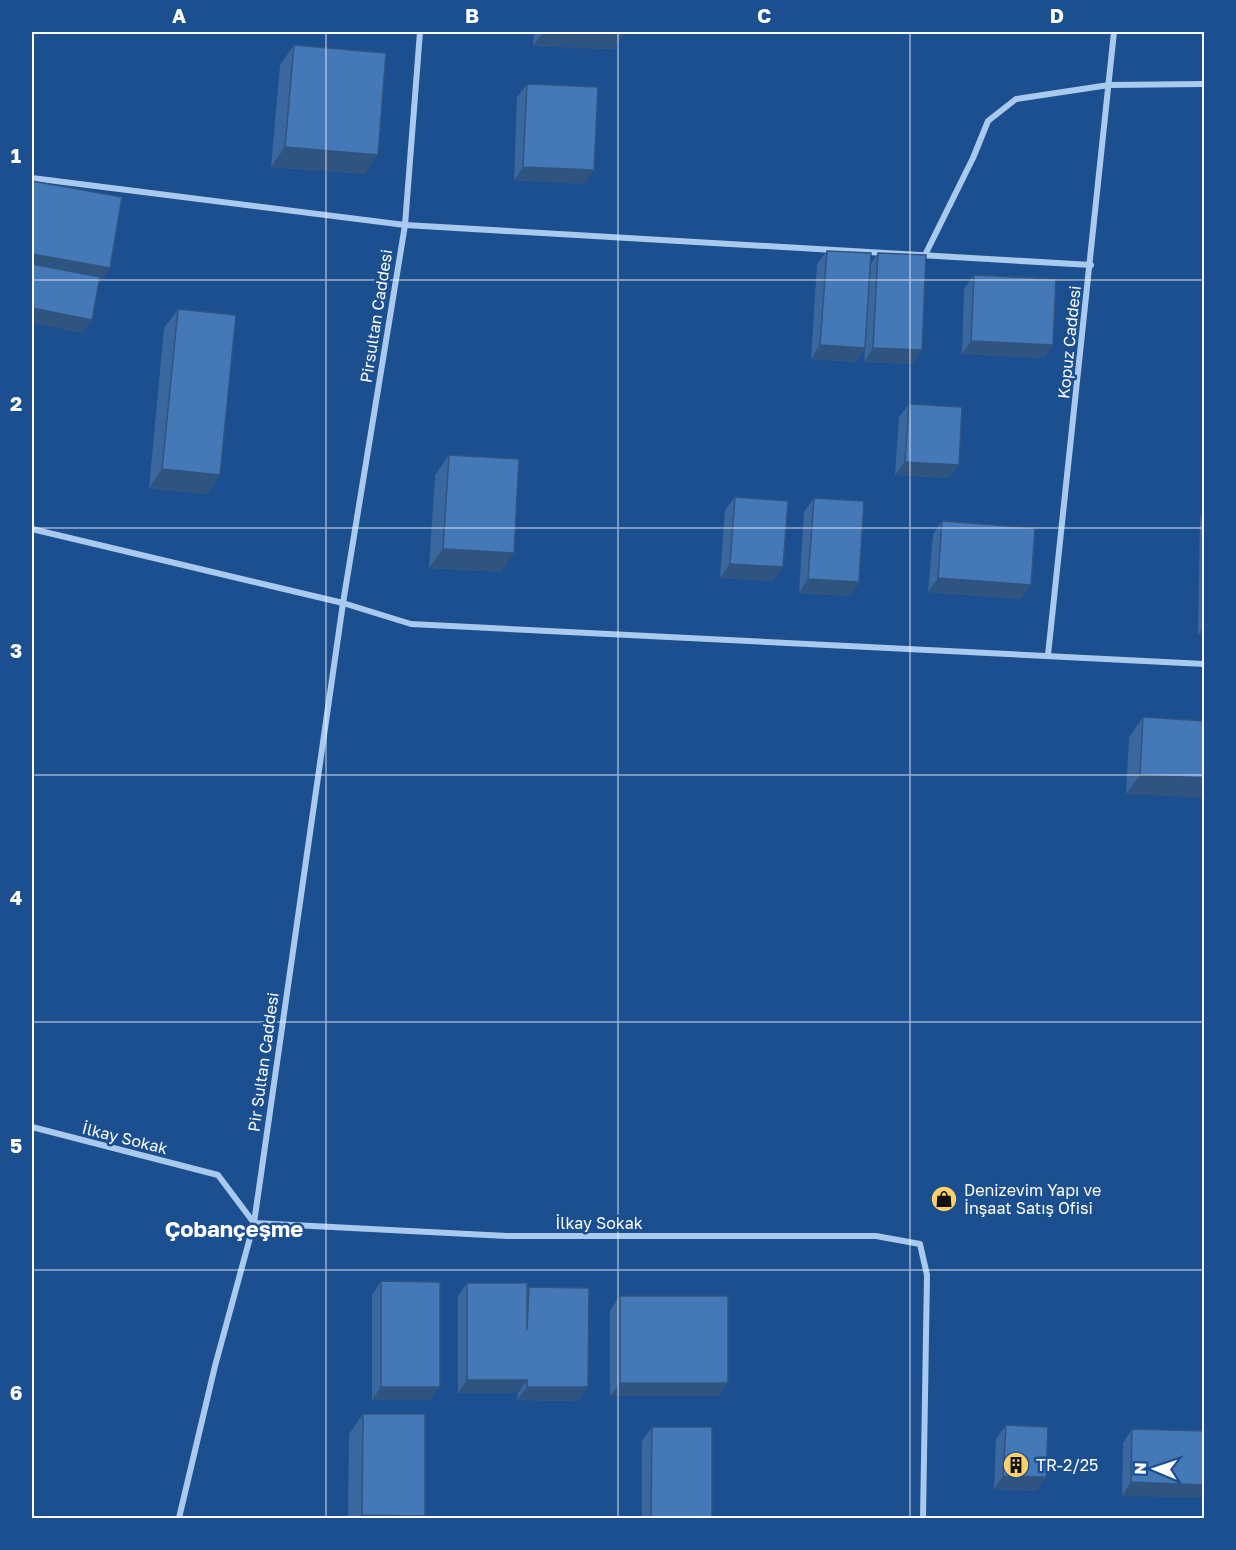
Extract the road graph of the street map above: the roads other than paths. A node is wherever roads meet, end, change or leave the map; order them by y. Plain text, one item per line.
1 (420, 32) edge
2 (1114, 32) edge
3 (1204, 84) edge
4 (1109, 85) junction
5 (32, 178) edge
6 (405, 225) junction
7 (925, 255) junction
8 (1091, 265) junction
9 (32, 529) edge
10 (343, 603) junction
11 (1048, 655) junction
12 (1204, 664) edge
13 (32, 1127) edge
14 (254, 1223) junction
15 (179, 1518) edge
16 (923, 1518) edge

1 - 6 street, Pirsultan Caddesi
2 - 4 street, Kopuz Caddesi
3 - 4 street
4 - 7 street
4 - 8 street, Kopuz Caddesi
5 - 6 street
6 - 7 street
6 - 10 street, Pirsultan Caddesi
7 - 8 street
8 - 11 street, Kopuz Caddesi
9 - 10 street
10 - 11 street
10 - 14 street, Pir Sultan Caddesi
11 - 12 street
13 - 14 street, İlkay Sokak
14 - 15 street, Pir Sultan Caddesi
14 - 16 street, İlkay Sokak

